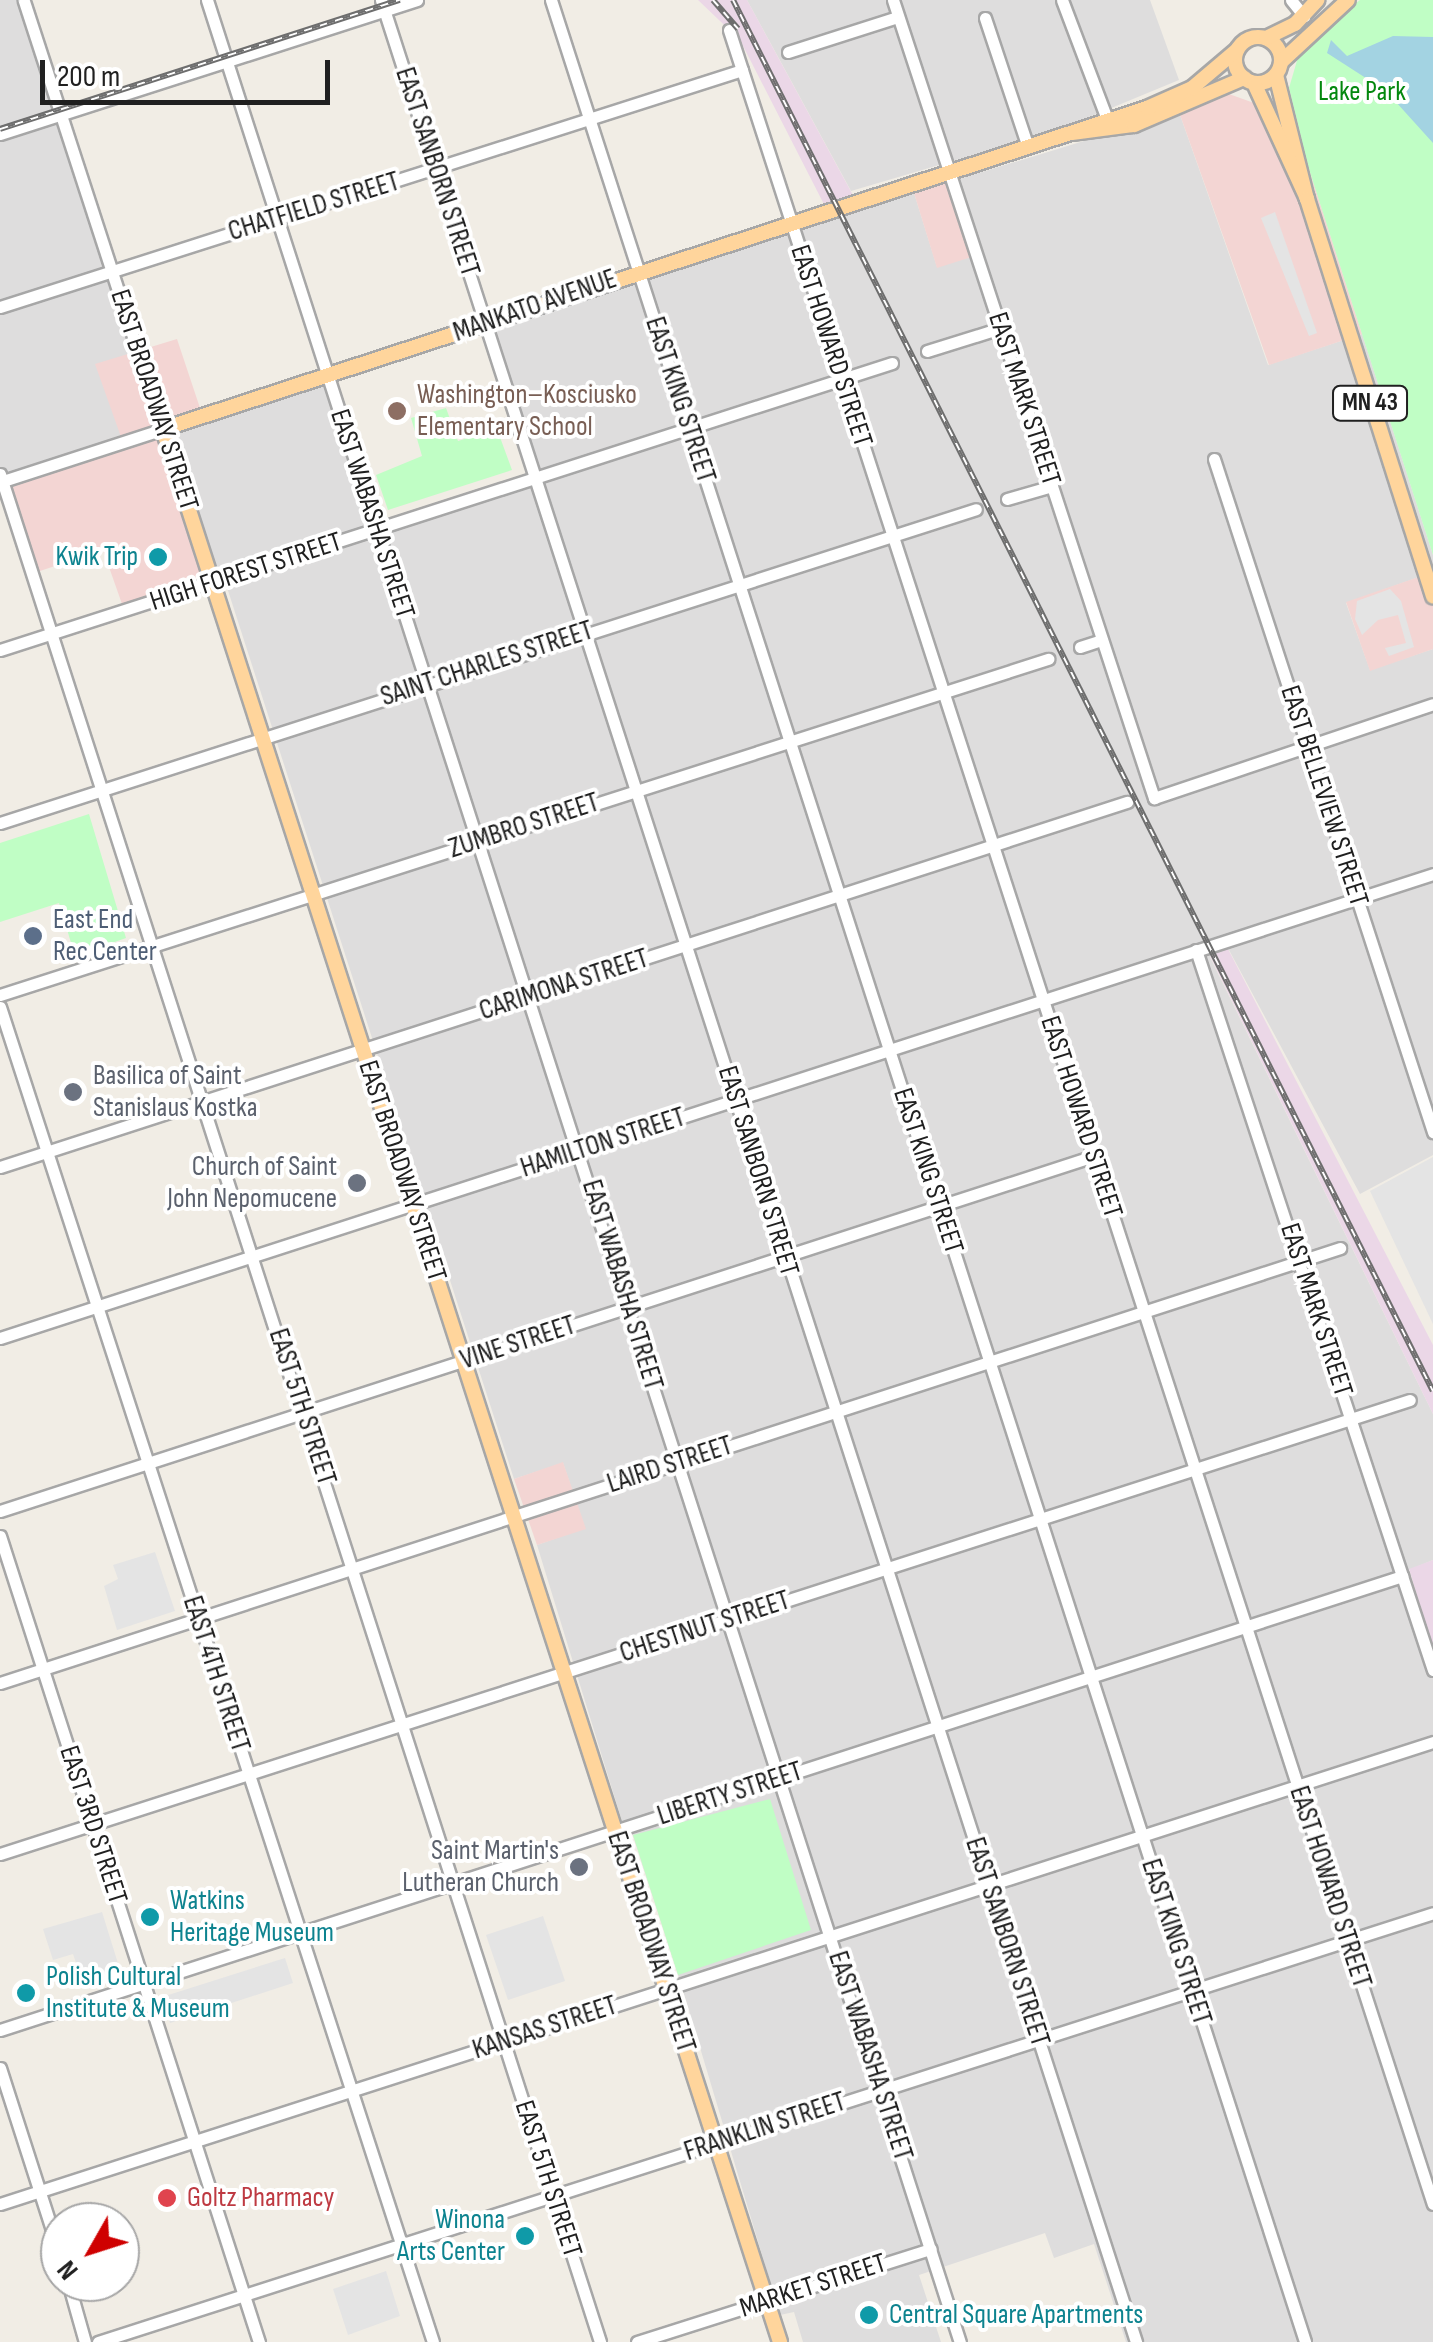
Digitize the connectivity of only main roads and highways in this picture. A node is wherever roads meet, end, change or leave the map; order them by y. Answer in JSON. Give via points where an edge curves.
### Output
{"nodes":[{"id":1,"x":1317,"y":0,"type":"edge"},
{"id":2,"x":1348,"y":0,"type":"edge"},
{"id":3,"x":1266,"y":38,"type":"junction"},
{"id":4,"x":1236,"y":50,"type":"junction"},
{"id":5,"x":1279,"y":68,"type":"junction"},
{"id":6,"x":1249,"y":80,"type":"junction"},
{"id":7,"x":1071,"y":133,"type":"junction"},
{"id":8,"x":1307,"y":199,"type":"junction"},
{"id":9,"x":163,"y":429,"type":"joint"},
{"id":10,"x":1433,"y":596,"type":"edge"},
{"id":11,"x":780,"y":2342,"type":"edge"}],
"edges":[{"from":1,"to":3,"type":"main road","name":"MANKATO AVENUE","via":[[1304,16]]},
{"from":2,"to":5,"type":"main road","name":"MANKATO AVENUE"},
{"from":3,"to":4,"type":"main road","name":"MANKATO AVENUE","via":[[1248,38]]},
{"from":3,"to":5,"type":"main road","number":"MN 43"},
{"from":4,"to":6,"type":"main road","number":"MN 43","via":[[1235,65]]},
{"from":4,"to":7,"type":"main road","name":"MANKATO AVENUE","via":[[1174,98]]},
{"from":5,"to":6,"type":"main road","name":"MANKATO AVENUE"},
{"from":5,"to":8,"type":"main road","number":"MN 43"},
{"from":6,"to":7,"type":"main road","name":"MANKATO AVENUE","via":[[1134,125]]},
{"from":6,"to":8,"type":"main road","number":"MN 43"},
{"from":7,"to":9,"type":"main road","name":"MANKATO AVENUE"},
{"from":8,"to":10,"type":"main road","number":"MN 43"},
{"from":9,"to":11,"type":"main road","name":"EAST BROADWAY STREET"}]}
